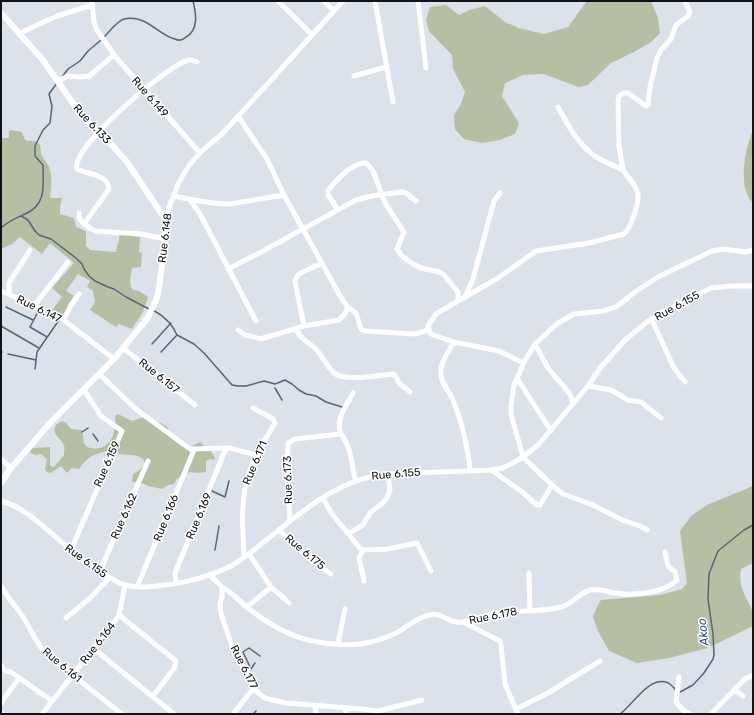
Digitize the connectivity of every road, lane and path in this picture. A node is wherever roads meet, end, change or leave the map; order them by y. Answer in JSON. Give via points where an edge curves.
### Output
{"nodes":[{"id":1,"x":278,"y":1,"type":"edge"},
{"id":2,"x":324,"y":1,"type":"edge"},
{"id":3,"x":343,"y":1,"type":"edge"},
{"id":4,"x":375,"y":1,"type":"edge"},
{"id":5,"x":418,"y":1,"type":"edge"},
{"id":6,"x":685,"y":1,"type":"edge"},
{"id":7,"x":92,"y":3,"type":"edge"},
{"id":8,"x":334,"y":11,"type":"junction"},
{"id":9,"x":1,"y":13,"type":"edge"},
{"id":10,"x":20,"y":34,"type":"junction"},
{"id":11,"x":312,"y":34,"type":"junction"},
{"id":12,"x":114,"y":55,"type":"junction"},
{"id":13,"x":197,"y":62,"type":"dead end"},
{"id":14,"x":386,"y":67,"type":"junction"},
{"id":15,"x":426,"y":68,"type":"dead end"},
{"id":16,"x":354,"y":76,"type":"dead end"},
{"id":17,"x":58,"y":81,"type":"junction"},
{"id":18,"x":145,"y":90,"type":"junction"},
{"id":19,"x":393,"y":102,"type":"dead end"},
{"id":20,"x":558,"y":107,"type":"dead end"},
{"id":21,"x":238,"y":116,"type":"junction"},
{"id":22,"x":98,"y":132,"type":"junction"},
{"id":23,"x":200,"y":153,"type":"junction"},
{"id":24,"x":623,"y":170,"type":"junction"},
{"id":25,"x":500,"y":193,"type":"dead end"},
{"id":26,"x":284,"y":194,"type":"junction"},
{"id":27,"x":381,"y":194,"type":"junction"},
{"id":28,"x":174,"y":196,"type":"junction"},
{"id":29,"x":190,"y":200,"type":"junction"},
{"id":30,"x":416,"y":201,"type":"dead end"},
{"id":31,"x":338,"y":210,"type":"junction"},
{"id":32,"x":79,"y":213,"type":"dead end"},
{"id":33,"x":165,"y":219,"type":"junction"},
{"id":34,"x":84,"y":224,"type":"junction"},
{"id":35,"x":304,"y":230,"type":"junction"},
{"id":36,"x":164,"y":239,"type":"junction"},
{"id":37,"x":30,"y":250,"type":"dead end"},
{"id":38,"x":753,"y":250,"type":"edge"},
{"id":39,"x":68,"y":262,"type":"dead end"},
{"id":40,"x":322,"y":263,"type":"junction"},
{"id":41,"x":228,"y":269,"type":"junction"},
{"id":42,"x":753,"y":286,"type":"edge"},
{"id":43,"x":1,"y":291,"type":"edge"},
{"id":44,"x":9,"y":294,"type":"junction"},
{"id":45,"x":79,"y":294,"type":"dead end"},
{"id":46,"x":466,"y":297,"type":"junction"},
{"id":47,"x":458,"y":301,"type":"junction"},
{"id":48,"x":34,"y":306,"type":"junction"},
{"id":49,"x":348,"y":308,"type":"junction"},
{"id":50,"x":64,"y":320,"type":"junction"},
{"id":51,"x":256,"y":320,"type":"dead end"},
{"id":52,"x":652,"y":320,"type":"junction"},
{"id":53,"x":304,"y":326,"type":"junction"},
{"id":54,"x":296,"y":329,"type":"junction"},
{"id":55,"x":238,"y":330,"type":"dead end"},
{"id":56,"x":428,"y":330,"type":"junction"},
{"id":57,"x":454,"y":342,"type":"junction"},
{"id":58,"x":535,"y":344,"type":"junction"},
{"id":59,"x":123,"y":348,"type":"junction"},
{"id":60,"x":114,"y":359,"type":"junction"},
{"id":61,"x":523,"y":363,"type":"junction"},
{"id":62,"x":100,"y":374,"type":"junction"},
{"id":63,"x":517,"y":378,"type":"junction"},
{"id":64,"x":685,"y":382,"type":"dead end"},
{"id":65,"x":588,"y":386,"type":"junction"},
{"id":66,"x":84,"y":390,"type":"junction"},
{"id":67,"x":410,"y":392,"type":"dead end"},
{"id":68,"x":353,"y":393,"type":"dead end"},
{"id":69,"x":573,"y":403,"type":"junction"},
{"id":70,"x":195,"y":405,"type":"dead end"},
{"id":71,"x":253,"y":408,"type":"dead end"},
{"id":72,"x":661,"y":418,"type":"dead end"},
{"id":73,"x":551,"y":431,"type":"junction"},
{"id":74,"x":341,"y":434,"type":"junction"},
{"id":75,"x":226,"y":448,"type":"junction"},
{"id":76,"x":194,"y":450,"type":"junction"},
{"id":77,"x":258,"y":455,"type":"junction"},
{"id":78,"x":523,"y":457,"type":"junction"},
{"id":79,"x":1,"y":459,"type":"edge"},
{"id":80,"x":148,"y":462,"type":"dead end"},
{"id":81,"x":11,"y":468,"type":"junction"},
{"id":82,"x":470,"y":470,"type":"junction"},
{"id":83,"x":491,"y":470,"type":"junction"},
{"id":84,"x":388,"y":474,"type":"junction"},
{"id":85,"x":355,"y":480,"type":"junction"},
{"id":86,"x":1,"y":483,"type":"edge"},
{"id":87,"x":552,"y":485,"type":"junction"},
{"id":88,"x":323,"y":498,"type":"junction"},
{"id":89,"x":1,"y":501,"type":"edge"},
{"id":90,"x":290,"y":521,"type":"junction"},
{"id":91,"x":279,"y":530,"type":"junction"},
{"id":92,"x":647,"y":530,"type":"dead end"},
{"id":93,"x":348,"y":534,"type":"junction"},
{"id":94,"x":70,"y":550,"type":"junction"},
{"id":95,"x":363,"y":550,"type":"junction"},
{"id":96,"x":665,"y":552,"type":"dead end"},
{"id":97,"x":246,"y":555,"type":"junction"},
{"id":98,"x":431,"y":571,"type":"dead end"},
{"id":99,"x":100,"y":572,"type":"junction"},
{"id":100,"x":529,"y":573,"type":"dead end"},
{"id":101,"x":331,"y":574,"type":"dead end"},
{"id":102,"x":210,"y":575,"type":"junction"},
{"id":103,"x":109,"y":578,"type":"junction"},
{"id":104,"x":364,"y":581,"type":"dead end"},
{"id":105,"x":176,"y":583,"type":"junction"},
{"id":106,"x":125,"y":585,"type":"junction"},
{"id":107,"x":1,"y":586,"type":"edge"},
{"id":108,"x":137,"y":587,"type":"junction"},
{"id":109,"x":222,"y":587,"type":"junction"},
{"id":110,"x":271,"y":587,"type":"junction"},
{"id":111,"x":289,"y":603,"type":"dead end"},
{"id":112,"x":247,"y":607,"type":"junction"},
{"id":113,"x":345,"y":609,"type":"dead end"},
{"id":114,"x":530,"y":610,"type":"junction"},
{"id":115,"x":119,"y":614,"type":"junction"},
{"id":116,"x":66,"y":618,"type":"dead end"},
{"id":117,"x":463,"y":622,"type":"junction"},
{"id":118,"x":338,"y":644,"type":"junction"},
{"id":119,"x":94,"y":649,"type":"junction"},
{"id":120,"x":600,"y":661,"type":"dead end"},
{"id":121,"x":1,"y":665,"type":"edge"},
{"id":122,"x":73,"y":675,"type":"junction"},
{"id":123,"x":753,"y":675,"type":"edge"},
{"id":124,"x":679,"y":677,"type":"dead end"},
{"id":125,"x":19,"y":678,"type":"junction"},
{"id":126,"x":253,"y":689,"type":"junction"},
{"id":127,"x":734,"y":690,"type":"junction"},
{"id":128,"x":153,"y":696,"type":"junction"},
{"id":129,"x":743,"y":696,"type":"dead end"},
{"id":130,"x":422,"y":700,"type":"dead end"},
{"id":131,"x":52,"y":701,"type":"junction"},
{"id":132,"x":1,"y":703,"type":"edge"},
{"id":133,"x":316,"y":706,"type":"junction"},
{"id":134,"x":345,"y":708,"type":"junction"},
{"id":135,"x":517,"y":712,"type":"edge"},
{"id":136,"x":42,"y":714,"type":"edge"},
{"id":137,"x":122,"y":714,"type":"edge"},
{"id":138,"x":174,"y":714,"type":"edge"},
{"id":139,"x":233,"y":714,"type":"edge"},
{"id":140,"x":316,"y":714,"type":"edge"},
{"id":141,"x":346,"y":714,"type":"edge"},
{"id":142,"x":690,"y":714,"type":"edge"},
{"id":143,"x":711,"y":714,"type":"edge"}],
"edges":[{"from":1,"to":11,"type":"street"},
{"from":2,"to":8,"type":"street"},
{"from":3,"to":8,"type":"street","name":"Rue 6.148"},
{"from":4,"to":14,"type":"street"},
{"from":5,"to":15,"type":"street"},
{"from":6,"to":24,"type":"street","via":[[690,12],[676,25],[671,38],[657,58],[648,105],[628,93],[619,96],[618,146]]},
{"from":7,"to":10,"type":"street"},
{"from":7,"to":12,"type":"street","name":"Rue 6.149","via":[[94,22]]},
{"from":8,"to":11,"type":"street","name":"Rue 6.148"},
{"from":9,"to":10,"type":"street","name":"Rue 6.133"},
{"from":10,"to":17,"type":"street","name":"Rue 6.133"},
{"from":11,"to":21,"type":"street","name":"Rue 6.148"},
{"from":12,"to":17,"type":"street","via":[[89,76],[68,76]]},
{"from":12,"to":18,"type":"street","name":"Rue 6.149"},
{"from":13,"to":18,"type":"street","via":[[189,60],[173,67]]},
{"from":14,"to":16,"type":"street"},
{"from":14,"to":19,"type":"street"},
{"from":17,"to":22,"type":"street","name":"Rue 6.133","via":[[79,112]]},
{"from":18,"to":22,"type":"street"},
{"from":18,"to":23,"type":"street","name":"Rue 6.149"},
{"from":20,"to":24,"type":"street","via":[[570,129],[587,150]]},
{"from":21,"to":23,"type":"street","name":"Rue 6.148"},
{"from":21,"to":26,"type":"street","via":[[267,160]]},
{"from":22,"to":33,"type":"street","name":"Rue 6.133","via":[[127,162]]},
{"from":22,"to":34,"type":"street","via":[[85,147],[76,168],[105,180],[108,190]]},
{"from":23,"to":28,"type":"street","name":"Rue 6.148","via":[[182,177]]},
{"from":24,"to":46,"type":"street","via":[[639,195],[634,216],[624,234],[589,243],[536,251]]},
{"from":25,"to":46,"type":"street","via":[[494,201]]},
{"from":26,"to":29,"type":"street","via":[[230,204]]},
{"from":26,"to":35,"type":"street"},
{"from":27,"to":30,"type":"street","via":[[406,193]]},
{"from":27,"to":31,"type":"street","via":[[356,200]]},
{"from":27,"to":31,"type":"street","via":[[370,166],[360,163],[339,178],[328,190]]},
{"from":27,"to":47,"type":"street","via":[[404,232],[398,250],[401,255],[421,268],[444,275],[458,292]]},
{"from":28,"to":29,"type":"street"},
{"from":28,"to":33,"type":"street","name":"Rue 6.148"},
{"from":29,"to":41,"type":"street","via":[[200,214]]},
{"from":31,"to":35,"type":"street"},
{"from":32,"to":34,"type":"street"},
{"from":33,"to":36,"type":"street","name":"Rue 6.148"},
{"from":34,"to":36,"type":"street","via":[[96,231],[141,234]]},
{"from":35,"to":40,"type":"street"},
{"from":35,"to":41,"type":"street"},
{"from":36,"to":59,"type":"street","name":"Rue 6.148","via":[[159,290],[154,307]]},
{"from":37,"to":44,"type":"street","via":[[9,283]]},
{"from":38,"to":58,"type":"street","via":[[712,251],[663,274],[616,307],[569,316]]},
{"from":39,"to":48,"type":"street"},
{"from":40,"to":49,"type":"street"},
{"from":40,"to":53,"type":"street","via":[[296,278]]},
{"from":41,"to":51,"type":"street"},
{"from":42,"to":52,"type":"street","name":"Rue 6.155","via":[[711,288]]},
{"from":43,"to":44,"type":"street","name":"Rue 6.147"},
{"from":44,"to":48,"type":"street","name":"Rue 6.147"},
{"from":45,"to":50,"type":"street"},
{"from":46,"to":47,"type":"street"},
{"from":47,"to":56,"type":"street","via":[[436,314],[429,323]]},
{"from":48,"to":50,"type":"street","name":"Rue 6.147"},
{"from":49,"to":53,"type":"street","via":[[338,320]]},
{"from":49,"to":56,"type":"street","via":[[356,313],[359,326],[365,331],[415,334]]},
{"from":50,"to":60,"type":"street","name":"Rue 6.147"},
{"from":52,"to":64,"type":"street","via":[[674,368]]},
{"from":52,"to":65,"type":"street","name":"Rue 6.155","via":[[625,340]]},
{"from":53,"to":54,"type":"street"},
{"from":54,"to":55,"type":"street","via":[[260,339]]},
{"from":54,"to":67,"type":"street","via":[[337,375],[359,378],[394,374],[400,384]]},
{"from":56,"to":57,"type":"street","via":[[433,335]]},
{"from":57,"to":61,"type":"street","via":[[499,351]]},
{"from":57,"to":82,"type":"street","via":[[440,373],[460,423],[468,450]]},
{"from":58,"to":61,"type":"street"},
{"from":58,"to":69,"type":"street","via":[[548,368],[570,394]]},
{"from":59,"to":60,"type":"street","name":"Rue 6.148"},
{"from":59,"to":70,"type":"street","name":"Rue 6.157"},
{"from":60,"to":62,"type":"street","name":"Rue 6.148"},
{"from":61,"to":63,"type":"street"},
{"from":62,"to":66,"type":"street","name":"Rue 6.148"},
{"from":62,"to":76,"type":"street","via":[[137,410]]},
{"from":63,"to":73,"type":"street"},
{"from":63,"to":78,"type":"street","via":[[512,392],[511,414]]},
{"from":65,"to":69,"type":"street","name":"Rue 6.155"},
{"from":65,"to":72,"type":"street","via":[[611,390],[628,400],[640,402]]},
{"from":66,"to":81,"type":"street","name":"Rue 6.148","via":[[50,423]]},
{"from":66,"to":94,"type":"street","name":"Rue 6.159","via":[[101,416],[122,431]]},
{"from":68,"to":74,"type":"street","via":[[339,419],[338,428]]},
{"from":69,"to":73,"type":"street","name":"Rue 6.155"},
{"from":71,"to":77,"type":"street","name":"Rue 6.171","via":[[273,419],[275,423]]},
{"from":73,"to":78,"type":"street","name":"Rue 6.155"},
{"from":74,"to":85,"type":"street","via":[[349,452]]},
{"from":74,"to":90,"type":"street","name":"Rue 6.173","via":[[295,439],[288,443]]},
{"from":75,"to":76,"type":"street"},
{"from":75,"to":77,"type":"street"},
{"from":75,"to":105,"type":"street","name":"Rue 6.169","via":[[175,573]]},
{"from":76,"to":108,"type":"street","name":"Rue 6.166"},
{"from":77,"to":97,"type":"street","name":"Rue 6.171","via":[[244,492],[242,533]]},
{"from":78,"to":83,"type":"street","name":"Rue 6.155","via":[[502,468]]},
{"from":78,"to":87,"type":"street"},
{"from":79,"to":81,"type":"street"},
{"from":80,"to":99,"type":"street","name":"Rue 6.162"},
{"from":81,"to":86,"type":"street","name":"Rue 6.148"},
{"from":82,"to":83,"type":"street","name":"Rue 6.155"},
{"from":82,"to":84,"type":"street","name":"Rue 6.155"},
{"from":83,"to":87,"type":"street","via":[[521,490],[537,505],[540,505]]},
{"from":84,"to":85,"type":"street","name":"Rue 6.155"},
{"from":84,"to":93,"type":"street","via":[[390,490],[387,498],[371,512],[363,525]]},
{"from":85,"to":88,"type":"street","name":"Rue 6.155"},
{"from":87,"to":92,"type":"street","via":[[563,494]]},
{"from":88,"to":90,"type":"street","name":"Rue 6.155"},
{"from":88,"to":93,"type":"street"},
{"from":89,"to":94,"type":"street","name":"Rue 6.155","via":[[22,510]]},
{"from":90,"to":91,"type":"street","name":"Rue 6.155"},
{"from":91,"to":97,"type":"street","name":"Rue 6.155"},
{"from":91,"to":101,"type":"street","name":"Rue 6.175","via":[[311,560]]},
{"from":93,"to":95,"type":"street"},
{"from":94,"to":99,"type":"street","name":"Rue 6.155"},
{"from":95,"to":98,"type":"street","via":[[388,549],[417,543]]},
{"from":95,"to":104,"type":"street","via":[[360,558]]},
{"from":96,"to":114,"type":"street","name":"Rue 6.178","via":[[668,566],[675,572],[677,580],[657,591],[619,594],[594,590],[562,607]]},
{"from":97,"to":102,"type":"street","name":"Rue 6.155"},
{"from":97,"to":110,"type":"street"},
{"from":99,"to":103,"type":"street","name":"Rue 6.155"},
{"from":100,"to":114,"type":"street"},
{"from":102,"to":105,"type":"street","name":"Rue 6.155"},
{"from":102,"to":109,"type":"street"},
{"from":103,"to":106,"type":"street","name":"Rue 6.155"},
{"from":103,"to":116,"type":"street"},
{"from":105,"to":108,"type":"street","name":"Rue 6.155"},
{"from":106,"to":108,"type":"street","name":"Rue 6.155"},
{"from":106,"to":115,"type":"street","name":"Rue 6.164"},
{"from":107,"to":122,"type":"street","name":"Rue 6.161","via":[[23,616],[43,651]]},
{"from":109,"to":112,"type":"street","name":"Rue 6.178"},
{"from":109,"to":126,"type":"street","name":"Rue 6.177","via":[[221,614],[233,649]]},
{"from":110,"to":111,"type":"street"},
{"from":110,"to":112,"type":"street"},
{"from":112,"to":118,"type":"street","name":"Rue 6.178","via":[[284,631],[304,639]]},
{"from":113,"to":118,"type":"street"},
{"from":114,"to":117,"type":"street","name":"Rue 6.178","via":[[489,615]]},
{"from":115,"to":119,"type":"street","name":"Rue 6.164"},
{"from":115,"to":128,"type":"street","via":[[176,661],[175,667]]},
{"from":117,"to":118,"type":"street","name":"Rue 6.178","via":[[454,622],[433,614],[367,644]]},
{"from":117,"to":135,"type":"street","via":[[500,641],[505,684]]},
{"from":119,"to":122,"type":"street","name":"Rue 6.164"},
{"from":119,"to":128,"type":"street"},
{"from":120,"to":135,"type":"street"},
{"from":121,"to":125,"type":"street"},
{"from":122,"to":131,"type":"street","name":"Rue 6.164"},
{"from":122,"to":137,"type":"street","name":"Rue 6.161"},
{"from":123,"to":127,"type":"street"},
{"from":124,"to":142,"type":"street","via":[[676,702]]},
{"from":125,"to":131,"type":"street"},
{"from":125,"to":132,"type":"street"},
{"from":126,"to":133,"type":"street","name":"Rue 6.177","via":[[265,698]]},
{"from":126,"to":139,"type":"street"},
{"from":127,"to":129,"type":"street"},
{"from":127,"to":143,"type":"street"},
{"from":128,"to":138,"type":"street"},
{"from":130,"to":134,"type":"street","name":"Rue 6.177","via":[[375,711]]},
{"from":131,"to":136,"type":"street","name":"Rue 6.164"},
{"from":133,"to":134,"type":"street","name":"Rue 6.177"},
{"from":133,"to":140,"type":"street"},
{"from":134,"to":141,"type":"street"}]}
